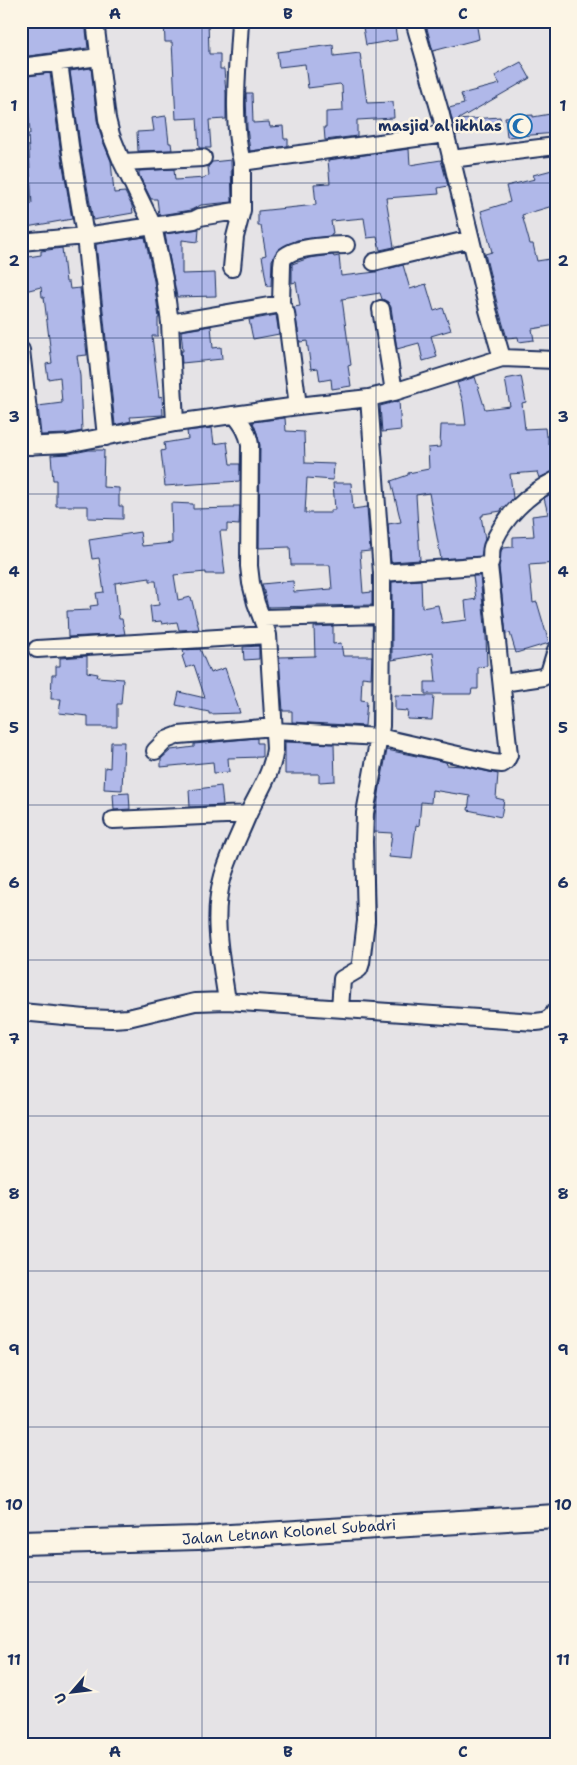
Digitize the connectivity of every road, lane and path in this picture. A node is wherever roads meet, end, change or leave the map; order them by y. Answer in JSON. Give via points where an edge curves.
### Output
{"nodes":[{"id":1,"x":95,"y":21,"type":"edge"},
{"id":2,"x":240,"y":21,"type":"edge"},
{"id":3,"x":414,"y":21,"type":"edge"},
{"id":4,"x":98,"y":57,"type":"junction"},
{"id":5,"x":59,"y":62,"type":"junction"},
{"id":6,"x":21,"y":67,"type":"edge"},
{"id":7,"x":445,"y":134,"type":"junction"},
{"id":8,"x":556,"y":146,"type":"edge"},
{"id":9,"x":203,"y":158,"type":"dead end"},
{"id":10,"x":451,"y":159,"type":"junction"},
{"id":11,"x":122,"y":162,"type":"junction"},
{"id":12,"x":242,"y":162,"type":"junction"},
{"id":13,"x":242,"y":210,"type":"junction"},
{"id":14,"x":153,"y":226,"type":"junction"},
{"id":15,"x":84,"y":236,"type":"junction"},
{"id":16,"x":471,"y":239,"type":"junction"},
{"id":17,"x":21,"y":242,"type":"edge"},
{"id":18,"x":346,"y":245,"type":"dead end"},
{"id":19,"x":374,"y":262,"type":"dead end"},
{"id":20,"x":232,"y":268,"type":"dead end"},
{"id":21,"x":280,"y":304,"type":"junction"},
{"id":22,"x":381,"y":310,"type":"dead end"},
{"id":23,"x":170,"y":323,"type":"junction"},
{"id":24,"x":21,"y":350,"type":"edge"},
{"id":25,"x":502,"y":358,"type":"junction"},
{"id":26,"x":556,"y":360,"type":"edge"},
{"id":27,"x":394,"y":392,"type":"junction"},
{"id":28,"x":369,"y":398,"type":"junction"},
{"id":29,"x":298,"y":406,"type":"junction"},
{"id":30,"x":235,"y":415,"type":"junction"},
{"id":31,"x":176,"y":424,"type":"junction"},
{"id":32,"x":106,"y":437,"type":"junction"},
{"id":33,"x":27,"y":446,"type":"edge"},
{"id":34,"x":556,"y":480,"type":"edge"},
{"id":35,"x":488,"y":565,"type":"junction"},
{"id":36,"x":382,"y":573,"type":"junction"},
{"id":37,"x":382,"y":615,"type":"junction"},
{"id":38,"x":263,"y":618,"type":"junction"},
{"id":39,"x":268,"y":635,"type":"junction"},
{"id":40,"x":37,"y":649,"type":"dead end"},
{"id":41,"x":556,"y":650,"type":"edge"},
{"id":42,"x":502,"y":683,"type":"junction"},
{"id":43,"x":274,"y":729,"type":"junction"},
{"id":44,"x":379,"y":737,"type":"junction"},
{"id":45,"x":154,"y":751,"type":"dead end"},
{"id":46,"x":248,"y":814,"type":"junction"},
{"id":47,"x":113,"y":820,"type":"dead end"},
{"id":48,"x":227,"y":1001,"type":"junction"},
{"id":49,"x":340,"y":1008,"type":"junction"},
{"id":50,"x":556,"y":1010,"type":"edge"},
{"id":51,"x":21,"y":1012,"type":"edge"},
{"id":52,"x":556,"y":1516,"type":"edge"},
{"id":53,"x":21,"y":1542,"type":"edge"}],
"edges":[{"from":1,"to":4,"type":"street"},
{"from":2,"to":12,"type":"street","via":[[236,129]]},
{"from":3,"to":7,"type":"street"},
{"from":4,"to":5,"type":"street"},
{"from":4,"to":11,"type":"street","via":[[107,118]]},
{"from":5,"to":6,"type":"street"},
{"from":5,"to":15,"type":"street"},
{"from":7,"to":10,"type":"street"},
{"from":7,"to":12,"type":"street"},
{"from":8,"to":10,"type":"street"},
{"from":9,"to":11,"type":"street"},
{"from":10,"to":16,"type":"street"},
{"from":11,"to":14,"type":"street"},
{"from":12,"to":13,"type":"street"},
{"from":13,"to":14,"type":"street"},
{"from":13,"to":20,"type":"street"},
{"from":14,"to":15,"type":"street"},
{"from":14,"to":23,"type":"street"},
{"from":15,"to":17,"type":"street"},
{"from":15,"to":32,"type":"street"},
{"from":16,"to":19,"type":"street"},
{"from":16,"to":25,"type":"street"},
{"from":18,"to":21,"type":"street","via":[[294,251],[286,255],[282,265]]},
{"from":21,"to":23,"type":"street"},
{"from":21,"to":29,"type":"street","via":[[286,313]]},
{"from":22,"to":27,"type":"street"},
{"from":23,"to":31,"type":"street"},
{"from":24,"to":33,"type":"street"},
{"from":25,"to":26,"type":"street"},
{"from":25,"to":27,"type":"street"},
{"from":27,"to":28,"type":"street"},
{"from":28,"to":29,"type":"street"},
{"from":28,"to":36,"type":"street"},
{"from":29,"to":30,"type":"street"},
{"from":30,"to":31,"type":"street"},
{"from":30,"to":38,"type":"street","via":[[248,434],[250,445],[248,566],[256,603]]},
{"from":31,"to":32,"type":"street"},
{"from":32,"to":33,"type":"street","via":[[67,444]]},
{"from":34,"to":35,"type":"street","via":[[537,491],[508,518],[492,547],[492,559]]},
{"from":35,"to":36,"type":"street"},
{"from":35,"to":42,"type":"street"},
{"from":36,"to":37,"type":"street"},
{"from":37,"to":38,"type":"street"},
{"from":37,"to":44,"type":"street"},
{"from":38,"to":39,"type":"street"},
{"from":39,"to":40,"type":"street"},
{"from":39,"to":43,"type":"street"},
{"from":41,"to":42,"type":"street","via":[[549,673],[543,677]]},
{"from":42,"to":44,"type":"street","via":[[509,755],[502,764]]},
{"from":43,"to":44,"type":"street"},
{"from":43,"to":45,"type":"street","via":[[179,735],[166,740]]},
{"from":43,"to":46,"type":"street","via":[[274,763]]},
{"from":44,"to":49,"type":"street","via":[[366,813],[366,906],[361,963],[359,969],[342,979]]},
{"from":46,"to":47,"type":"street"},
{"from":46,"to":48,"type":"street","via":[[229,859],[218,900],[217,930]]},
{"from":48,"to":49,"type":"street"},
{"from":48,"to":51,"type":"street","via":[[195,1002],[128,1018]]},
{"from":49,"to":50,"type":"street","via":[[536,1022],[551,1018]]},
{"from":52,"to":53,"type":"main road","name":"Jalan Letnan Kolonel Subadri","via":[[198,1538]]}]}
